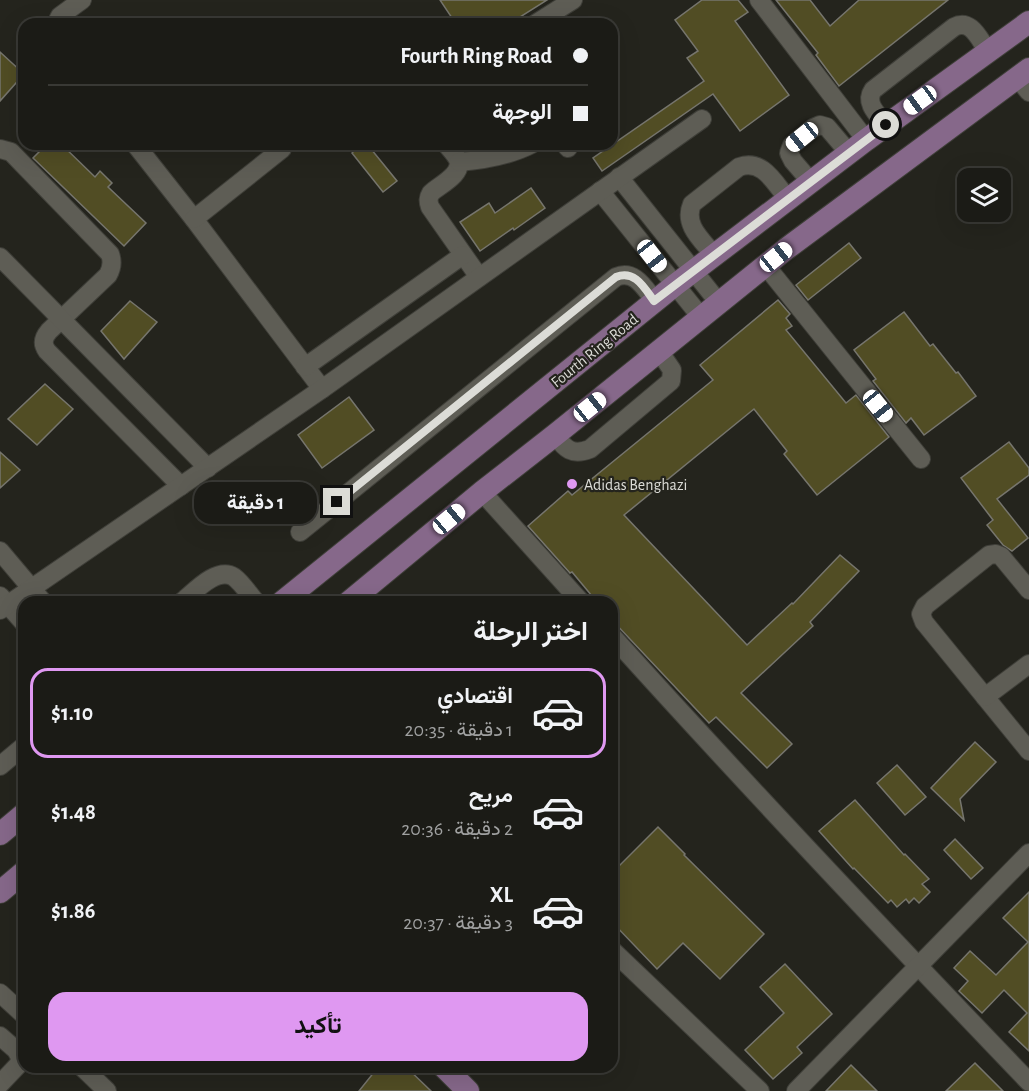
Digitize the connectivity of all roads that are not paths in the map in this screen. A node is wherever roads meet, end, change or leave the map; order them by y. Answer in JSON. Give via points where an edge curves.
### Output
{"nodes":[{"id":1,"x":82,"y":0,"type":"edge"},
{"id":2,"x":573,"y":0,"type":"edge"},
{"id":3,"x":759,"y":0,"type":"edge"},
{"id":4,"x":59,"y":18,"type":"edge"},
{"id":5,"x":544,"y":18,"type":"edge"},
{"id":6,"x":1029,"y":22,"type":"edge"},
{"id":7,"x":988,"y":51,"type":"junction"},
{"id":8,"x":1025,"y":79,"type":"edge"},
{"id":9,"x":702,"y":119,"type":"dead end"},
{"id":10,"x":886,"y":125,"type":"junction"},
{"id":11,"x":858,"y":146,"type":"junction"},
{"id":12,"x":0,"y":149,"type":"edge"},
{"id":13,"x":140,"y":150,"type":"edge"},
{"id":14,"x":281,"y":150,"type":"edge"},
{"id":15,"x":451,"y":150,"type":"edge"},
{"id":16,"x":520,"y":150,"type":"edge"},
{"id":17,"x":459,"y":162,"type":"junction"},
{"id":18,"x":619,"y":177,"type":"junction"},
{"id":19,"x":811,"y":182,"type":"junction"},
{"id":20,"x":600,"y":191,"type":"junction"},
{"id":21,"x":788,"y":199,"type":"junction"},
{"id":22,"x":194,"y":219,"type":"junction"},
{"id":23,"x":463,"y":255,"type":"junction"},
{"id":24,"x":714,"y":255,"type":"junction"},
{"id":25,"x":0,"y":257,"type":"edge"},
{"id":26,"x":766,"y":266,"type":"junction"},
{"id":27,"x":693,"y":271,"type":"junction"},
{"id":28,"x":479,"y":278,"type":"junction"},
{"id":29,"x":675,"y":285,"type":"junction"},
{"id":30,"x":654,"y":301,"type":"junction"},
{"id":31,"x":719,"y":303,"type":"junction"},
{"id":32,"x":701,"y":317,"type":"junction"},
{"id":33,"x":62,"y":319,"type":"junction"},
{"id":34,"x":659,"y":351,"type":"junction"},
{"id":35,"x":306,"y":367,"type":"junction"},
{"id":36,"x":322,"y":389,"type":"junction"},
{"id":37,"x":555,"y":435,"type":"junction"},
{"id":38,"x":921,"y":459,"type":"dead end"},
{"id":39,"x":208,"y":468,"type":"junction"},
{"id":40,"x":182,"y":486,"type":"junction"},
{"id":41,"x":482,"y":492,"type":"junction"},
{"id":42,"x":300,"y":532,"type":"dead end"},
{"id":43,"x":0,"y":551,"type":"edge"},
{"id":44,"x":1029,"y":590,"type":"edge"},
{"id":45,"x":38,"y":595,"type":"edge"},
{"id":46,"x":189,"y":596,"type":"edge"},
{"id":47,"x":251,"y":596,"type":"edge"},
{"id":48,"x":289,"y":596,"type":"edge"},
{"id":49,"x":356,"y":596,"type":"edge"},
{"id":50,"x":576,"y":596,"type":"edge"},
{"id":51,"x":18,"y":600,"type":"edge"},
{"id":52,"x":3,"y":604,"type":"edge"},
{"id":53,"x":18,"y":618,"type":"edge"},
{"id":54,"x":618,"y":643,"type":"edge"},
{"id":55,"x":1029,"y":664,"type":"edge"},
{"id":56,"x":985,"y":697,"type":"junction"},
{"id":57,"x":18,"y":751,"type":"edge"},
{"id":58,"x":1029,"y":751,"type":"edge"},
{"id":59,"x":0,"y":766,"type":"edge"},
{"id":60,"x":18,"y":819,"type":"edge"},
{"id":61,"x":0,"y":834,"type":"edge"},
{"id":62,"x":1029,"y":853,"type":"edge"},
{"id":63,"x":18,"y":877,"type":"edge"},
{"id":64,"x":0,"y":892,"type":"edge"},
{"id":65,"x":618,"y":956,"type":"edge"},
{"id":66,"x":918,"y":966,"type":"junction"},
{"id":67,"x":0,"y":993,"type":"edge"},
{"id":68,"x":18,"y":1010,"type":"edge"},
{"id":69,"x":0,"y":1036,"type":"edge"},
{"id":70,"x":18,"y":1054,"type":"edge"},
{"id":71,"x":18,"y":1065,"type":"edge"},
{"id":72,"x":88,"y":1073,"type":"edge"},
{"id":73,"x":450,"y":1073,"type":"edge"},
{"id":74,"x":1029,"y":1082,"type":"edge"},
{"id":75,"x":0,"y":1084,"type":"edge"},
{"id":76,"x":107,"y":1091,"type":"edge"},
{"id":77,"x":468,"y":1091,"type":"edge"},
{"id":78,"x":760,"y":1091,"type":"edge"},
{"id":79,"x":796,"y":1091,"type":"edge"}],
"edges":[{"from":1,"to":4,"type":"street"},
{"from":2,"to":5,"type":"street"},
{"from":3,"to":11,"type":"street"},
{"from":6,"to":7,"type":"main road","name":"Fourth Ring Road"},
{"from":7,"to":10,"type":"main road","name":"Fourth Ring Road"},
{"from":7,"to":10,"type":"street","via":[[971,27],[954,27],[870,94],[870,104]]},
{"from":8,"to":26,"type":"main road","via":[[858,195]]},
{"from":9,"to":18,"type":"street"},
{"from":10,"to":11,"type":"main road","name":"Fourth Ring Road"},
{"from":11,"to":19,"type":"main road","name":"Fourth Ring Road"},
{"from":11,"to":19,"type":"street","via":[[827,127],[813,128],[792,145],[789,153]]},
{"from":12,"to":33,"type":"street","via":[[11,152],[112,259],[108,275]]},
{"from":13,"to":22,"type":"street"},
{"from":14,"to":22,"type":"street"},
{"from":15,"to":17,"type":"street"},
{"from":16,"to":17,"type":"street"},
{"from":17,"to":23,"type":"street","via":[[455,174],[431,193],[429,202]]},
{"from":18,"to":20,"type":"street"},
{"from":18,"to":27,"type":"street"},
{"from":19,"to":21,"type":"main road","name":"Fourth Ring Road"},
{"from":20,"to":28,"type":"street"},
{"from":20,"to":29,"type":"street"},
{"from":21,"to":24,"type":"main road","name":"Fourth Ring Road"},
{"from":21,"to":24,"type":"street","via":[[759,166],[739,167],[689,210],[690,224]]},
{"from":22,"to":35,"type":"street"},
{"from":23,"to":28,"type":"street"},
{"from":23,"to":35,"type":"street"},
{"from":24,"to":27,"type":"main road","name":"Fourth Ring Road"},
{"from":25,"to":33,"type":"street"},
{"from":26,"to":31,"type":"main road"},
{"from":26,"to":38,"type":"street"},
{"from":27,"to":29,"type":"main road","name":"Fourth Ring Road"},
{"from":27,"to":31,"type":"street"},
{"from":28,"to":36,"type":"street"},
{"from":29,"to":30,"type":"main road","name":"Fourth Ring Road"},
{"from":29,"to":32,"type":"street"},
{"from":30,"to":42,"type":"street","via":[[635,278],[625,274],[616,277]]},
{"from":30,"to":48,"type":"main road","name":"Fourth Ring Road"},
{"from":31,"to":32,"type":"main road"},
{"from":32,"to":34,"type":"main road"},
{"from":33,"to":39,"type":"street"},
{"from":33,"to":40,"type":"street","via":[[45,336],[44,347]]},
{"from":34,"to":37,"type":"main road"},
{"from":34,"to":37,"type":"street","via":[[672,370],[671,381],[590,448],[569,450]]},
{"from":35,"to":36,"type":"street"},
{"from":36,"to":39,"type":"street"},
{"from":37,"to":41,"type":"main road"},
{"from":39,"to":40,"type":"street"},
{"from":40,"to":45,"type":"street"},
{"from":41,"to":49,"type":"main road"},
{"from":41,"to":50,"type":"street"},
{"from":43,"to":45,"type":"street"},
{"from":44,"to":56,"type":"street","via":[[1001,556],[989,555],[922,610],[921,618]]},
{"from":46,"to":47,"type":"street","via":[[213,577],[224,574],[235,578]]},
{"from":51,"to":52,"type":"street"},
{"from":52,"to":53,"type":"street"},
{"from":54,"to":66,"type":"street"},
{"from":55,"to":56,"type":"street"},
{"from":56,"to":58,"type":"street"},
{"from":57,"to":59,"type":"street"},
{"from":60,"to":61,"type":"main road"},
{"from":62,"to":66,"type":"street"},
{"from":63,"to":64,"type":"main road"},
{"from":65,"to":78,"type":"street"},
{"from":66,"to":74,"type":"street"},
{"from":66,"to":79,"type":"street"},
{"from":67,"to":68,"type":"street"},
{"from":69,"to":70,"type":"street"},
{"from":71,"to":75,"type":"street"},
{"from":72,"to":76,"type":"street"},
{"from":73,"to":77,"type":"main road"}]}
